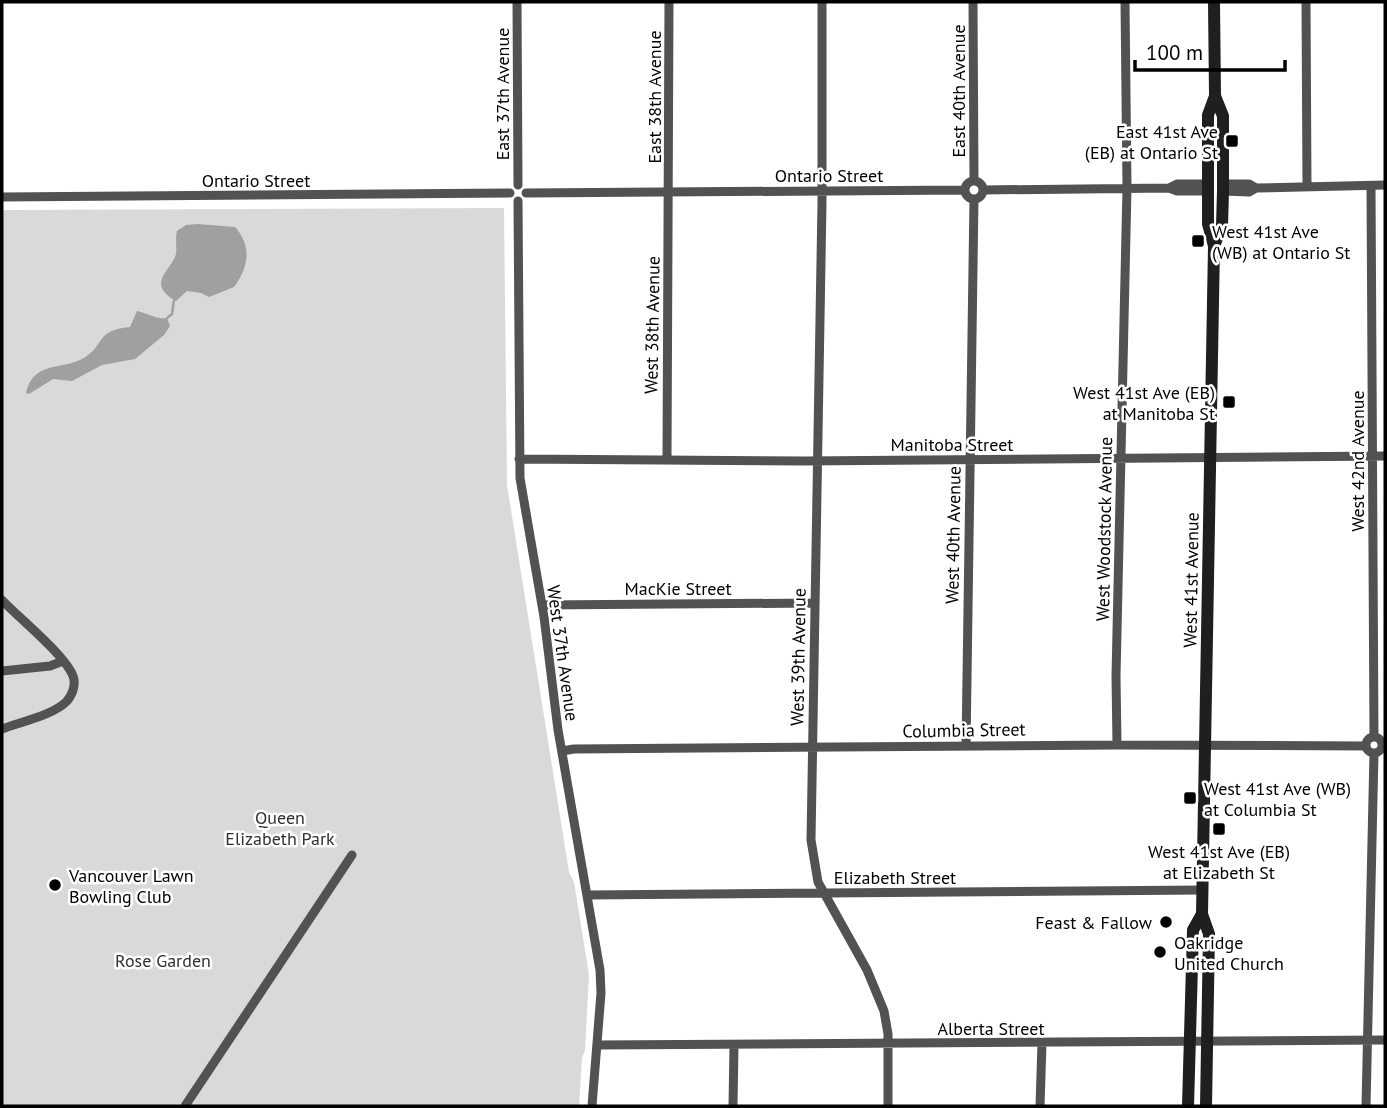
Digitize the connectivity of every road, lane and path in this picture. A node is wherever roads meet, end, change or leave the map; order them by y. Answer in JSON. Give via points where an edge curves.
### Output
{"nodes":[{"id":1,"x":517,"y":2,"type":"edge"},
{"id":2,"x":669,"y":2,"type":"edge"},
{"id":3,"x":822,"y":2,"type":"edge"},
{"id":4,"x":973,"y":2,"type":"edge"},
{"id":5,"x":1125,"y":2,"type":"edge"},
{"id":6,"x":1214,"y":2,"type":"edge"},
{"id":7,"x":1306,"y":2,"type":"edge"},
{"id":8,"x":1214,"y":96,"type":"junction"},
{"id":9,"x":974,"y":180,"type":"junction"},
{"id":10,"x":1385,"y":185,"type":"edge"},
{"id":11,"x":518,"y":186,"type":"junction"},
{"id":12,"x":1371,"y":186,"type":"junction"},
{"id":13,"x":1307,"y":187,"type":"junction"},
{"id":14,"x":1127,"y":188,"type":"junction"},
{"id":15,"x":1208,"y":188,"type":"junction"},
{"id":16,"x":1223,"y":188,"type":"junction"},
{"id":17,"x":964,"y":190,"type":"junction"},
{"id":18,"x":983,"y":190,"type":"junction"},
{"id":19,"x":822,"y":191,"type":"junction"},
{"id":20,"x":670,"y":192,"type":"junction"},
{"id":21,"x":510,"y":193,"type":"junction"},
{"id":22,"x":526,"y":193,"type":"junction"},
{"id":23,"x":2,"y":197,"type":"edge"},
{"id":24,"x":974,"y":199,"type":"junction"},
{"id":25,"x":518,"y":201,"type":"junction"},
{"id":26,"x":1214,"y":246,"type":"junction"},
{"id":27,"x":1373,"y":456,"type":"junction"},
{"id":28,"x":1385,"y":456,"type":"edge"},
{"id":29,"x":1211,"y":458,"type":"junction"},
{"id":30,"x":519,"y":459,"type":"junction"},
{"id":31,"x":667,"y":459,"type":"junction"},
{"id":32,"x":1121,"y":459,"type":"junction"},
{"id":33,"x":970,"y":460,"type":"junction"},
{"id":34,"x":817,"y":461,"type":"junction"},
{"id":35,"x":2,"y":600,"type":"edge"},
{"id":36,"x":815,"y":603,"type":"junction"},
{"id":37,"x":542,"y":605,"type":"junction"},
{"id":38,"x":63,"y":661,"type":"junction"},
{"id":39,"x":2,"y":671,"type":"edge"},
{"id":40,"x":2,"y":729,"type":"edge"},
{"id":41,"x":1374,"y":737,"type":"junction"},
{"id":42,"x":1117,"y":745,"type":"junction"},
{"id":43,"x":966,"y":746,"type":"junction"},
{"id":44,"x":1206,"y":746,"type":"junction"},
{"id":45,"x":1366,"y":746,"type":"junction"},
{"id":46,"x":1384,"y":746,"type":"edge"},
{"id":47,"x":812,"y":749,"type":"junction"},
{"id":48,"x":562,"y":751,"type":"junction"},
{"id":49,"x":1374,"y":753,"type":"junction"},
{"id":50,"x":352,"y":855,"type":"dead end"},
{"id":51,"x":1203,"y":890,"type":"junction"},
{"id":52,"x":823,"y":893,"type":"junction"},
{"id":53,"x":588,"y":895,"type":"junction"},
{"id":54,"x":1202,"y":914,"type":"junction"},
{"id":55,"x":1368,"y":1040,"type":"junction"},
{"id":56,"x":1385,"y":1040,"type":"edge"},
{"id":57,"x":1189,"y":1042,"type":"junction"},
{"id":58,"x":1208,"y":1042,"type":"junction"},
{"id":59,"x":889,"y":1044,"type":"junction"},
{"id":60,"x":1042,"y":1044,"type":"junction"},
{"id":61,"x":597,"y":1045,"type":"junction"},
{"id":62,"x":734,"y":1045,"type":"junction"},
{"id":63,"x":185,"y":1106,"type":"edge"},
{"id":64,"x":592,"y":1106,"type":"edge"},
{"id":65,"x":733,"y":1106,"type":"edge"},
{"id":66,"x":888,"y":1106,"type":"edge"},
{"id":67,"x":1040,"y":1106,"type":"edge"},
{"id":68,"x":1188,"y":1106,"type":"edge"},
{"id":69,"x":1206,"y":1106,"type":"edge"},
{"id":70,"x":1366,"y":1106,"type":"edge"}],
"edges":[{"from":1,"to":11,"type":"street","name":"East 37th Avenue"},
{"from":2,"to":20,"type":"street","name":"East 38th Avenue"},
{"from":3,"to":19,"type":"street","name":"West 39th Avenue"},
{"from":4,"to":9,"type":"street","name":"East 40th Avenue"},
{"from":5,"to":14,"type":"street","name":"West Woodstock Avenue"},
{"from":6,"to":8,"type":"main road"},
{"from":7,"to":13,"type":"street"},
{"from":8,"to":15,"type":"main road","name":"West 41st Avenue","via":[[1208,115]]},
{"from":8,"to":16,"type":"main road","name":"West 41st Avenue","via":[[1223,116]]},
{"from":9,"to":17,"type":"street"},
{"from":9,"to":18,"type":"street"},
{"from":10,"to":12,"type":"street"},
{"from":11,"to":21,"type":"street"},
{"from":11,"to":22,"type":"street"},
{"from":12,"to":13,"type":"street"},
{"from":12,"to":27,"type":"street","name":"West 42nd Avenue"},
{"from":13,"to":16,"type":"street","via":[[1249,192]]},
{"from":14,"to":15,"type":"street"},
{"from":14,"to":18,"type":"street"},
{"from":14,"to":32,"type":"street","name":"West Woodstock Avenue"},
{"from":15,"to":26,"type":"main road","name":"West 41st Avenue","via":[[1208,223]]},
{"from":16,"to":26,"type":"main road","name":"West 41st Avenue","via":[[1222,226]]},
{"from":17,"to":19,"type":"street","name":"Ontario Street"},
{"from":17,"to":24,"type":"street"},
{"from":18,"to":24,"type":"street"},
{"from":19,"to":20,"type":"street","name":"Ontario Street"},
{"from":19,"to":34,"type":"street","name":"West 39th Avenue"},
{"from":20,"to":22,"type":"street","name":"Ontario Street"},
{"from":20,"to":31,"type":"street","name":"West 38th Avenue"},
{"from":21,"to":23,"type":"street","name":"Ontario Street"},
{"from":21,"to":25,"type":"street"},
{"from":22,"to":25,"type":"street"},
{"from":24,"to":33,"type":"street","name":"West 40th Avenue"},
{"from":25,"to":30,"type":"street","name":"West 37th Avenue"},
{"from":26,"to":29,"type":"main road","name":"West 41st Avenue"},
{"from":27,"to":28,"type":"street","name":"Manitoba Street"},
{"from":27,"to":29,"type":"street","name":"Manitoba Street"},
{"from":27,"to":41,"type":"street","name":"West 42nd Avenue"},
{"from":29,"to":32,"type":"street","name":"Manitoba Street"},
{"from":29,"to":44,"type":"main road","name":"West 41st Avenue"},
{"from":30,"to":31,"type":"street","name":"Manitoba Street"},
{"from":30,"to":37,"type":"street","name":"West 37th Avenue"},
{"from":31,"to":34,"type":"street","name":"Manitoba Street"},
{"from":32,"to":33,"type":"street","name":"Manitoba Street"},
{"from":32,"to":42,"type":"street","name":"West Woodstock Avenue"},
{"from":33,"to":34,"type":"street","name":"Manitoba Street"},
{"from":33,"to":43,"type":"street","name":"West 40th Avenue"},
{"from":34,"to":36,"type":"street","name":"West 39th Avenue"},
{"from":35,"to":38,"type":"street"},
{"from":36,"to":37,"type":"street","name":"MacKie Street"},
{"from":36,"to":47,"type":"street","name":"West 39th Avenue"},
{"from":37,"to":48,"type":"street","name":"West 37th Avenue"},
{"from":38,"to":39,"type":"street"},
{"from":38,"to":40,"type":"street","via":[[75,683],[67,701]]},
{"from":41,"to":45,"type":"street"},
{"from":41,"to":46,"type":"street"},
{"from":42,"to":43,"type":"street","name":"Columbia Street"},
{"from":42,"to":44,"type":"street","name":"Columbia Street"},
{"from":43,"to":47,"type":"street","name":"Columbia Street"},
{"from":44,"to":45,"type":"street","name":"Columbia Street"},
{"from":44,"to":51,"type":"main road","name":"West 41st Avenue"},
{"from":45,"to":49,"type":"street"},
{"from":46,"to":49,"type":"street"},
{"from":47,"to":48,"type":"street","name":"Columbia Street"},
{"from":47,"to":52,"type":"street","name":"West 39th Avenue","via":[[811,840]]},
{"from":48,"to":53,"type":"street","name":"West 37th Avenue"},
{"from":49,"to":55,"type":"street"},
{"from":50,"to":63,"type":"street"},
{"from":51,"to":52,"type":"street","name":"Elizabeth Street"},
{"from":51,"to":54,"type":"main road","name":"West 41st Avenue"},
{"from":52,"to":53,"type":"street","name":"Elizabeth Street"},
{"from":52,"to":59,"type":"street","name":"West 39th Avenue","via":[[867,970],[884,1011]]},
{"from":53,"to":61,"type":"street","name":"West 37th Avenue","via":[[601,993]]},
{"from":54,"to":57,"type":"main road","name":"West 41st Avenue","via":[[1192,930]]},
{"from":54,"to":58,"type":"main road","name":"West 41st Avenue","via":[[1209,934]]},
{"from":55,"to":56,"type":"street","name":"Alberta Street"},
{"from":55,"to":58,"type":"street","name":"Alberta Street"},
{"from":55,"to":70,"type":"street"},
{"from":57,"to":58,"type":"street","name":"Alberta Street"},
{"from":57,"to":60,"type":"street","name":"Alberta Street"},
{"from":57,"to":68,"type":"main road","name":"West 41st Avenue"},
{"from":58,"to":69,"type":"main road","name":"West 41st Avenue"},
{"from":59,"to":60,"type":"street","name":"Alberta Street"},
{"from":59,"to":62,"type":"street","name":"Alberta Street"},
{"from":59,"to":66,"type":"street","name":"West 39th Avenue"},
{"from":60,"to":67,"type":"street"},
{"from":61,"to":62,"type":"street","name":"Alberta Street"},
{"from":61,"to":64,"type":"street","name":"West 37th Avenue"},
{"from":62,"to":65,"type":"street"}]}
